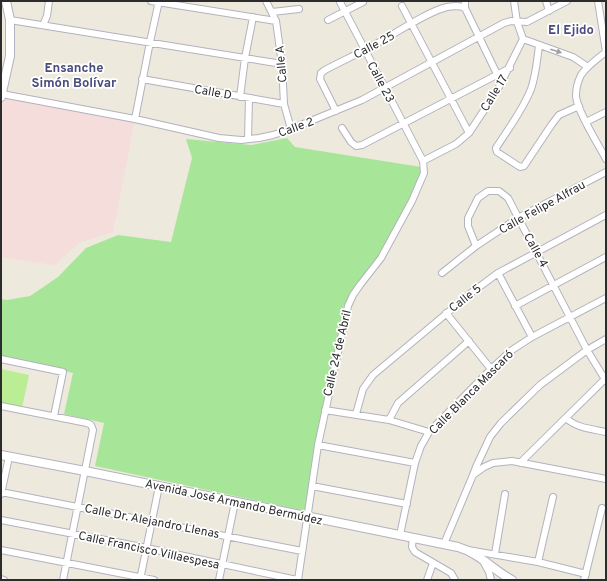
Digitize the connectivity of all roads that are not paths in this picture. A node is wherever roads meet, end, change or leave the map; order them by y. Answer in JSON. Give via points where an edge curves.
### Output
{"nodes":[{"id":1,"x":6,"y":1,"type":"edge"},
{"id":2,"x":49,"y":1,"type":"edge"},
{"id":3,"x":151,"y":1,"type":"edge"},
{"id":4,"x":266,"y":1,"type":"edge"},
{"id":5,"x":514,"y":1,"type":"edge"},
{"id":6,"x":546,"y":1,"type":"edge"},
{"id":7,"x":567,"y":1,"type":"edge"},
{"id":8,"x":598,"y":1,"type":"edge"},
{"id":9,"x":159,"y":2,"type":"edge"},
{"id":10,"x":340,"y":2,"type":"dead end"},
{"id":11,"x":363,"y":2,"type":"edge"},
{"id":12,"x":465,"y":4,"type":"edge"},
{"id":13,"x":402,"y":6,"type":"dead end"},
{"id":14,"x":299,"y":9,"type":"dead end"},
{"id":15,"x":344,"y":11,"type":"junction"},
{"id":16,"x":549,"y":11,"type":"junction"},
{"id":17,"x":272,"y":12,"type":"junction"},
{"id":18,"x":253,"y":17,"type":"junction"},
{"id":19,"x":10,"y":20,"type":"junction"},
{"id":20,"x":328,"y":20,"type":"dead end"},
{"id":21,"x":276,"y":21,"type":"junction"},
{"id":22,"x":517,"y":22,"type":"junction"},
{"id":23,"x":412,"y":24,"type":"junction"},
{"id":24,"x":43,"y":25,"type":"junction"},
{"id":25,"x":478,"y":37,"type":"junction"},
{"id":26,"x":523,"y":39,"type":"junction"},
{"id":27,"x":150,"y":42,"type":"junction"},
{"id":28,"x":539,"y":46,"type":"junction"},
{"id":29,"x":364,"y":50,"type":"junction"},
{"id":30,"x":606,"y":52,"type":"edge"},
{"id":31,"x":245,"y":58,"type":"junction"},
{"id":32,"x":431,"y":63,"type":"junction"},
{"id":33,"x":282,"y":64,"type":"junction"},
{"id":34,"x":588,"y":67,"type":"junction"},
{"id":35,"x":510,"y":68,"type":"junction"},
{"id":36,"x":497,"y":74,"type":"junction"},
{"id":37,"x":142,"y":79,"type":"junction"},
{"id":38,"x":385,"y":88,"type":"junction"},
{"id":39,"x":1,"y":95,"type":"edge"},
{"id":40,"x":240,"y":97,"type":"junction"},
{"id":41,"x":249,"y":98,"type":"junction"},
{"id":42,"x":451,"y":99,"type":"junction"},
{"id":43,"x":284,"y":104,"type":"junction"},
{"id":44,"x":579,"y":106,"type":"junction"},
{"id":45,"x":336,"y":111,"type":"junction"},
{"id":46,"x":606,"y":112,"type":"edge"},
{"id":47,"x":135,"y":119,"type":"junction"},
{"id":48,"x":586,"y":122,"type":"junction"},
{"id":49,"x":403,"y":124,"type":"junction"},
{"id":50,"x":342,"y":128,"type":"dead end"},
{"id":51,"x":291,"y":129,"type":"junction"},
{"id":52,"x":469,"y":133,"type":"junction"},
{"id":53,"x":248,"y":139,"type":"junction"},
{"id":54,"x":606,"y":159,"type":"edge"},
{"id":55,"x":423,"y":161,"type":"junction"},
{"id":56,"x":605,"y":175,"type":"edge"},
{"id":57,"x":606,"y":215,"type":"edge"},
{"id":58,"x":518,"y":218,"type":"junction"},
{"id":59,"x":476,"y":246,"type":"junction"},
{"id":60,"x":537,"y":252,"type":"junction"},
{"id":61,"x":606,"y":257,"type":"edge"},
{"id":62,"x":442,"y":273,"type":"dead end"},
{"id":63,"x":498,"y":273,"type":"junction"},
{"id":64,"x":554,"y":284,"type":"junction"},
{"id":65,"x":606,"y":298,"type":"edge"},
{"id":66,"x":515,"y":306,"type":"junction"},
{"id":67,"x":446,"y":313,"type":"junction"},
{"id":68,"x":571,"y":317,"type":"junction"},
{"id":69,"x":532,"y":337,"type":"junction"},
{"id":70,"x":606,"y":339,"type":"edge"},
{"id":71,"x":469,"y":341,"type":"junction"},
{"id":72,"x":588,"y":350,"type":"junction"},
{"id":73,"x":1,"y":359,"type":"edge"},
{"id":74,"x":491,"y":369,"type":"junction"},
{"id":75,"x":606,"y":379,"type":"edge"},
{"id":76,"x":1,"y":406,"type":"edge"},
{"id":77,"x":325,"y":410,"type":"junction"},
{"id":78,"x":356,"y":414,"type":"junction"},
{"id":79,"x":54,"y":416,"type":"junction"},
{"id":80,"x":566,"y":418,"type":"junction"},
{"id":81,"x":389,"y":420,"type":"junction"},
{"id":82,"x":429,"y":432,"type":"junction"},
{"id":83,"x":606,"y":432,"type":"edge"},
{"id":84,"x":318,"y":445,"type":"junction"},
{"id":85,"x":5,"y":456,"type":"edge"},
{"id":86,"x":415,"y":463,"type":"junction"},
{"id":87,"x":520,"y":463,"type":"junction"},
{"id":88,"x":85,"y":471,"type":"junction"},
{"id":89,"x":474,"y":475,"type":"junction"},
{"id":90,"x":606,"y":479,"type":"edge"},
{"id":91,"x":159,"y":486,"type":"junction"},
{"id":92,"x":312,"y":486,"type":"junction"},
{"id":93,"x":1,"y":493,"type":"edge"},
{"id":94,"x":505,"y":494,"type":"dead end"},
{"id":95,"x":553,"y":497,"type":"dead end"},
{"id":96,"x":235,"y":502,"type":"junction"},
{"id":97,"x":407,"y":504,"type":"junction"},
{"id":98,"x":77,"y":506,"type":"junction"},
{"id":99,"x":602,"y":508,"type":"dead end"},
{"id":100,"x":308,"y":517,"type":"junction"},
{"id":101,"x":1,"y":520,"type":"edge"},
{"id":102,"x":152,"y":521,"type":"junction"},
{"id":103,"x":72,"y":533,"type":"junction"},
{"id":104,"x":400,"y":535,"type":"junction"},
{"id":105,"x":228,"y":536,"type":"junction"},
{"id":106,"x":414,"y":538,"type":"junction"},
{"id":107,"x":444,"y":544,"type":"junction"},
{"id":108,"x":147,"y":548,"type":"junction"},
{"id":109,"x":467,"y":549,"type":"junction"},
{"id":110,"x":1,"y":550,"type":"edge"},
{"id":111,"x":302,"y":551,"type":"junction"},
{"id":112,"x":494,"y":554,"type":"junction"},
{"id":113,"x":481,"y":558,"type":"junction"},
{"id":114,"x":538,"y":562,"type":"junction"},
{"id":115,"x":66,"y":563,"type":"junction"},
{"id":116,"x":433,"y":563,"type":"junction"},
{"id":117,"x":222,"y":565,"type":"junction"},
{"id":118,"x":495,"y":569,"type":"junction"},
{"id":119,"x":585,"y":577,"type":"edge"},
{"id":120,"x":140,"y":579,"type":"edge"},
{"id":121,"x":63,"y":580,"type":"edge"},
{"id":122,"x":154,"y":580,"type":"edge"},
{"id":123,"x":220,"y":580,"type":"edge"},
{"id":124,"x":297,"y":580,"type":"edge"},
{"id":125,"x":427,"y":580,"type":"edge"},
{"id":126,"x":455,"y":580,"type":"edge"},
{"id":127,"x":493,"y":580,"type":"edge"},
{"id":128,"x":512,"y":580,"type":"edge"}],
"edges":[{"from":1,"to":19,"type":"street"},
{"from":2,"to":24,"type":"street"},
{"from":3,"to":9,"type":"street"},
{"from":4,"to":17,"type":"street","name":"Calle A"},
{"from":5,"to":22,"type":"street"},
{"from":6,"to":16,"type":"street"},
{"from":7,"to":16,"type":"street","name":"Calle 2"},
{"from":8,"to":30,"type":"street"},
{"from":9,"to":18,"type":"street"},
{"from":9,"to":27,"type":"street"},
{"from":10,"to":15,"type":"street","name":"Calle 23"},
{"from":11,"to":15,"type":"street"},
{"from":12,"to":23,"type":"street","name":"Calle 25","via":[[446,8]]},
{"from":12,"to":25,"type":"street"},
{"from":13,"to":23,"type":"street"},
{"from":14,"to":17,"type":"street"},
{"from":15,"to":20,"type":"street"},
{"from":15,"to":29,"type":"street","name":"Calle 23"},
{"from":16,"to":22,"type":"street","name":"Calle 2","via":[[527,22]]},
{"from":17,"to":21,"type":"street","name":"Calle A"},
{"from":18,"to":21,"type":"street"},
{"from":18,"to":31,"type":"street"},
{"from":19,"to":24,"type":"street"},
{"from":19,"to":39,"type":"street","via":[[10,56]]},
{"from":21,"to":33,"type":"street","name":"Calle A"},
{"from":22,"to":25,"type":"street","name":"Calle 2","via":[[504,23]]},
{"from":22,"to":26,"type":"street"},
{"from":23,"to":29,"type":"street","name":"Calle 25"},
{"from":23,"to":32,"type":"street"},
{"from":24,"to":27,"type":"street"},
{"from":25,"to":32,"type":"street","name":"Calle 2"},
{"from":25,"to":36,"type":"street"},
{"from":26,"to":28,"type":"street"},
{"from":26,"to":35,"type":"street","name":"Calle 17"},
{"from":27,"to":31,"type":"street"},
{"from":27,"to":37,"type":"street"},
{"from":28,"to":34,"type":"street","one_way":true,"via":[[573,57]]},
{"from":28,"to":44,"type":"street","via":[[531,88],[496,148],[497,152],[520,167],[524,166],[559,116]]},
{"from":29,"to":38,"type":"street","name":"Calle 23"},
{"from":29,"to":45,"type":"street","name":"Calle 25","via":[[322,73],[320,79]]},
{"from":30,"to":34,"type":"street"},
{"from":31,"to":33,"type":"street"},
{"from":31,"to":40,"type":"street"},
{"from":32,"to":38,"type":"street","name":"Calle 2"},
{"from":32,"to":42,"type":"street"},
{"from":33,"to":43,"type":"street","name":"Calle A"},
{"from":34,"to":44,"type":"street","via":[[577,85],[576,96]]},
{"from":35,"to":36,"type":"street"},
{"from":35,"to":52,"type":"street","name":"Calle 17"},
{"from":36,"to":42,"type":"street"},
{"from":37,"to":40,"type":"street","name":"Calle D"},
{"from":37,"to":47,"type":"street"},
{"from":38,"to":45,"type":"street","name":"Calle 2"},
{"from":38,"to":49,"type":"street","name":"Calle 23"},
{"from":39,"to":47,"type":"street","name":"Calle 2"},
{"from":40,"to":41,"type":"street","name":"Calle D"},
{"from":41,"to":43,"type":"street","name":"Calle D"},
{"from":41,"to":53,"type":"street"},
{"from":42,"to":49,"type":"street"},
{"from":42,"to":52,"type":"street"},
{"from":43,"to":51,"type":"street","name":"Calle A"},
{"from":44,"to":48,"type":"street"},
{"from":45,"to":51,"type":"street","name":"Calle 2"},
{"from":46,"to":48,"type":"street"},
{"from":47,"to":53,"type":"street","name":"Calle 2","via":[[219,138]]},
{"from":48,"to":54,"type":"street"},
{"from":49,"to":50,"type":"street","via":[[356,146]]},
{"from":49,"to":55,"type":"street","name":"Calle 23"},
{"from":51,"to":53,"type":"street","name":"Calle 2"},
{"from":52,"to":55,"type":"street","name":"Calle 17","via":[[456,144]]},
{"from":55,"to":77,"type":"street","name":"Calle 24 de Abril","via":[[424,173],[412,201],[381,258],[353,295],[348,306]]},
{"from":56,"to":58,"type":"street","name":"Calle Felipe Alfrau"},
{"from":57,"to":60,"type":"street","name":"Calle 5"},
{"from":58,"to":59,"type":"street","name":"Calle Felipe Alfrau"},
{"from":58,"to":59,"type":"street","name":"Calle 4","via":[[504,194],[493,190],[484,194],[478,198],[467,222]]},
{"from":58,"to":60,"type":"street","name":"Calle 4"},
{"from":59,"to":62,"type":"street","name":"Calle Felipe Alfrau"},
{"from":60,"to":63,"type":"street","name":"Calle 5"},
{"from":60,"to":64,"type":"street","name":"Calle 4"},
{"from":61,"to":64,"type":"street"},
{"from":63,"to":66,"type":"street"},
{"from":63,"to":67,"type":"street","name":"Calle 5"},
{"from":64,"to":66,"type":"street"},
{"from":64,"to":68,"type":"street","name":"Calle 4"},
{"from":65,"to":68,"type":"street","name":"Calle Blanca Mascaró"},
{"from":66,"to":69,"type":"street"},
{"from":67,"to":71,"type":"street"},
{"from":67,"to":78,"type":"street","name":"Calle 5","via":[[373,375],[363,389]]},
{"from":68,"to":69,"type":"street","name":"Calle Blanca Mascaró"},
{"from":68,"to":72,"type":"street","name":"Calle 4"},
{"from":69,"to":74,"type":"street","name":"Calle Blanca Mascaró","via":[[512,350]]},
{"from":70,"to":72,"type":"street"},
{"from":71,"to":74,"type":"street"},
{"from":71,"to":81,"type":"street","via":[[398,403]]},
{"from":72,"to":75,"type":"street","name":"Calle 4"},
{"from":72,"to":89,"type":"street","via":[[540,385],[501,423],[490,437]]},
{"from":73,"to":79,"type":"street","via":[[63,372]]},
{"from":74,"to":82,"type":"street","name":"Calle Blanca Mascaró"},
{"from":75,"to":80,"type":"street"},
{"from":76,"to":79,"type":"street"},
{"from":77,"to":78,"type":"street"},
{"from":77,"to":84,"type":"street","name":"Calle 24 de Abril"},
{"from":78,"to":81,"type":"street"},
{"from":79,"to":88,"type":"street","via":[[87,423],[92,427]]},
{"from":80,"to":83,"type":"street","via":[[579,426]]},
{"from":80,"to":87,"type":"street"},
{"from":81,"to":82,"type":"street"},
{"from":82,"to":86,"type":"street","name":"Calle Blanca Mascaró"},
{"from":84,"to":86,"type":"street"},
{"from":84,"to":92,"type":"street","name":"Calle 24 de Abril"},
{"from":85,"to":88,"type":"street","name":"Avenida José Armando Bermúdez"},
{"from":85,"to":93,"type":"street"},
{"from":86,"to":97,"type":"street","name":"Calle Blanca Mascaró"},
{"from":87,"to":89,"type":"street","via":[[493,463]]},
{"from":87,"to":90,"type":"street"},
{"from":88,"to":91,"type":"street","name":"Avenida José Armando Bermúdez"},
{"from":88,"to":98,"type":"street"},
{"from":89,"to":107,"type":"street"},
{"from":91,"to":96,"type":"street","name":"Avenida José Armando Bermúdez"},
{"from":91,"to":102,"type":"street"},
{"from":92,"to":97,"type":"street"},
{"from":92,"to":100,"type":"street","name":"Calle 24 de Abril"},
{"from":93,"to":98,"type":"street","name":"Calle Dr. Alejandro Llenas"},
{"from":94,"to":112,"type":"street"},
{"from":95,"to":114,"type":"street"},
{"from":96,"to":100,"type":"street","name":"Avenida José Armando Bermúdez"},
{"from":96,"to":105,"type":"street"},
{"from":97,"to":104,"type":"street","name":"Calle Blanca Mascaró"},
{"from":98,"to":102,"type":"street","name":"Calle Dr. Alejandro Llenas"},
{"from":98,"to":103,"type":"street"},
{"from":99,"to":119,"type":"street"},
{"from":100,"to":104,"type":"street","name":"Avenida José Armando Bermúdez"},
{"from":100,"to":111,"type":"street","name":"Calle 24 de Abril"},
{"from":101,"to":103,"type":"street","name":"Calle Francisco Villaespesa"},
{"from":102,"to":105,"type":"street","name":"Calle Dr. Alejandro Llenas"},
{"from":102,"to":108,"type":"street"},
{"from":103,"to":108,"type":"street","name":"Calle Francisco Villaespesa"},
{"from":103,"to":115,"type":"street"},
{"from":104,"to":106,"type":"street","name":"Avenida José Armando Bermúdez"},
{"from":105,"to":111,"type":"street","name":"Calle Dr. Alejandro Llenas"},
{"from":105,"to":117,"type":"street"},
{"from":106,"to":107,"type":"street","name":"Avenida José Armando Bermúdez"},
{"from":106,"to":116,"type":"street","via":[[413,550]]},
{"from":107,"to":109,"type":"street","name":"Avenida José Armando Bermúdez"},
{"from":108,"to":117,"type":"street","name":"Calle Francisco Villaespesa"},
{"from":108,"to":120,"type":"street"},
{"from":109,"to":112,"type":"street","name":"Avenida José Armando Bermúdez"},
{"from":109,"to":113,"type":"street","name":"Avenida José Armando Bermúdez"},
{"from":110,"to":115,"type":"street"},
{"from":111,"to":124,"type":"street","name":"Calle 24 de Abril"},
{"from":112,"to":114,"type":"street","name":"Avenida José Armando Bermúdez"},
{"from":113,"to":118,"type":"street","name":"Avenida José Armando Bermúdez"},
{"from":113,"to":127,"type":"street"},
{"from":114,"to":119,"type":"street","name":"Avenida José Armando Bermúdez"},
{"from":115,"to":120,"type":"street"},
{"from":115,"to":121,"type":"street"},
{"from":116,"to":125,"type":"street"},
{"from":116,"to":126,"type":"street","via":[[451,573]]},
{"from":117,"to":123,"type":"street"},
{"from":117,"to":124,"type":"street","name":"Calle Francisco Villaespesa"},
{"from":118,"to":127,"type":"street"},
{"from":118,"to":128,"type":"street","name":"Avenida José Armando Bermúdez"},
{"from":120,"to":122,"type":"street"}]}
